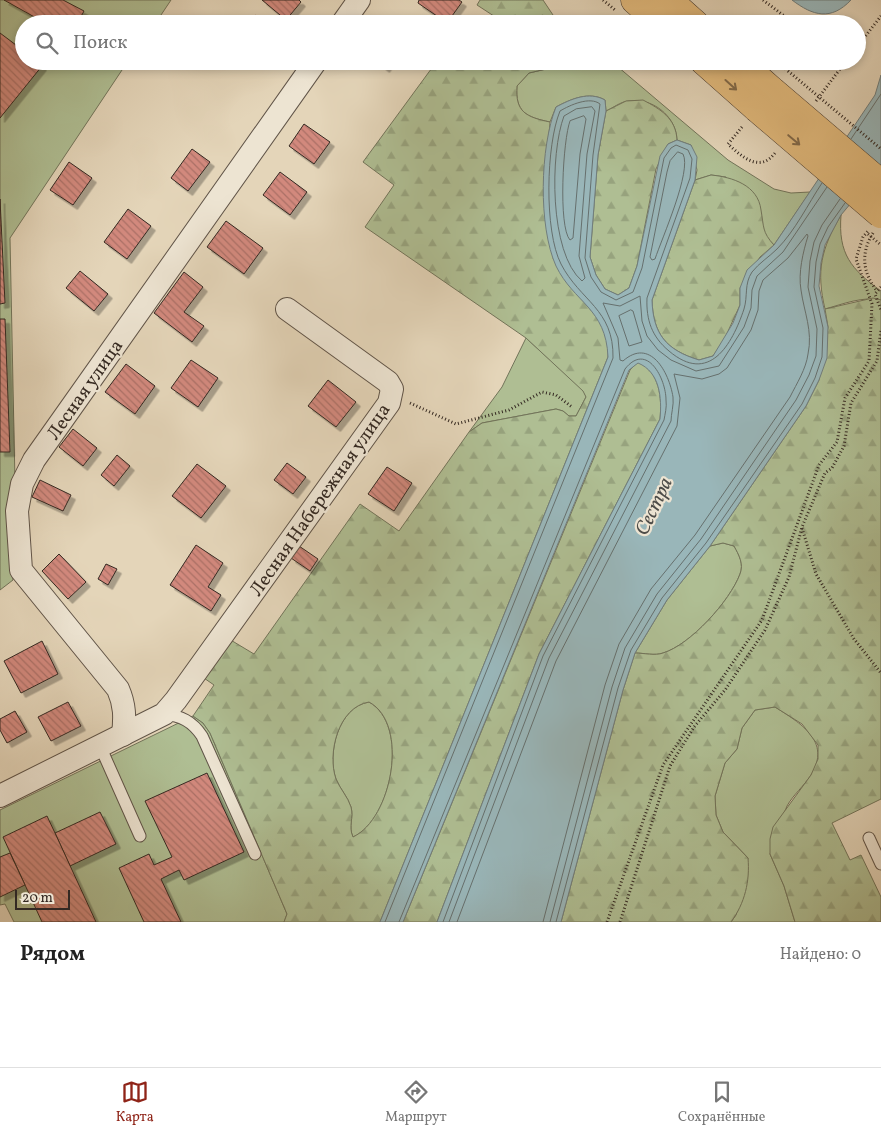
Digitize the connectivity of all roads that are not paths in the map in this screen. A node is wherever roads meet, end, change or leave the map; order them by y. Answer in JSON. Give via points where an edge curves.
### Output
{"nodes":[{"id":1,"x":359,"y":0,"type":"edge"},
{"id":2,"x":635,"y":0,"type":"edge"},
{"id":3,"x":668,"y":0,"type":"edge"},
{"id":4,"x":348,"y":15,"type":"edge"},
{"id":5,"x":652,"y":15,"type":"edge"},
{"id":6,"x":685,"y":15,"type":"edge"},
{"id":7,"x":310,"y":70,"type":"edge"},
{"id":8,"x":718,"y":70,"type":"edge"},
{"id":9,"x":744,"y":70,"type":"edge"},
{"id":10,"x":765,"y":100,"type":"junction"},
{"id":11,"x":881,"y":184,"type":"edge"},
{"id":12,"x":875,"y":224,"type":"edge"},
{"id":13,"x":287,"y":309,"type":"dead end"},
{"id":14,"x":164,"y":714,"type":"junction"},
{"id":15,"x":122,"y":735,"type":"junction"},
{"id":16,"x":100,"y":746,"type":"junction"},
{"id":17,"x":0,"y":796,"type":"edge"},
{"id":18,"x":140,"y":836,"type":"dead end"},
{"id":19,"x":869,"y":838,"type":"dead end"},
{"id":20,"x":255,"y":854,"type":"dead end"},
{"id":21,"x":881,"y":864,"type":"edge"}],
"edges":[{"from":1,"to":4,"type":"street"},
{"from":2,"to":5,"type":"highway"},
{"from":3,"to":6,"type":"highway"},
{"from":7,"to":15,"type":"street","name":"Лесная улица","via":[[34,460],[22,484],[17,511],[21,570],[118,689],[124,703]]},
{"from":8,"to":10,"type":"highway","one_way":true},
{"from":9,"to":10,"type":"highway"},
{"from":10,"to":11,"type":"highway","bridge":true},
{"from":10,"to":12,"type":"highway","one_way":true,"bridge":true},
{"from":13,"to":14,"type":"street","name":"Лесная Набережная улица","via":[[388,382],[392,389],[389,402]]},
{"from":14,"to":15,"type":"street"},
{"from":14,"to":20,"type":"lane","via":[[195,725]]},
{"from":15,"to":16,"type":"street"},
{"from":16,"to":17,"type":"street"},
{"from":16,"to":18,"type":"lane"},
{"from":19,"to":21,"type":"lane"}]}
